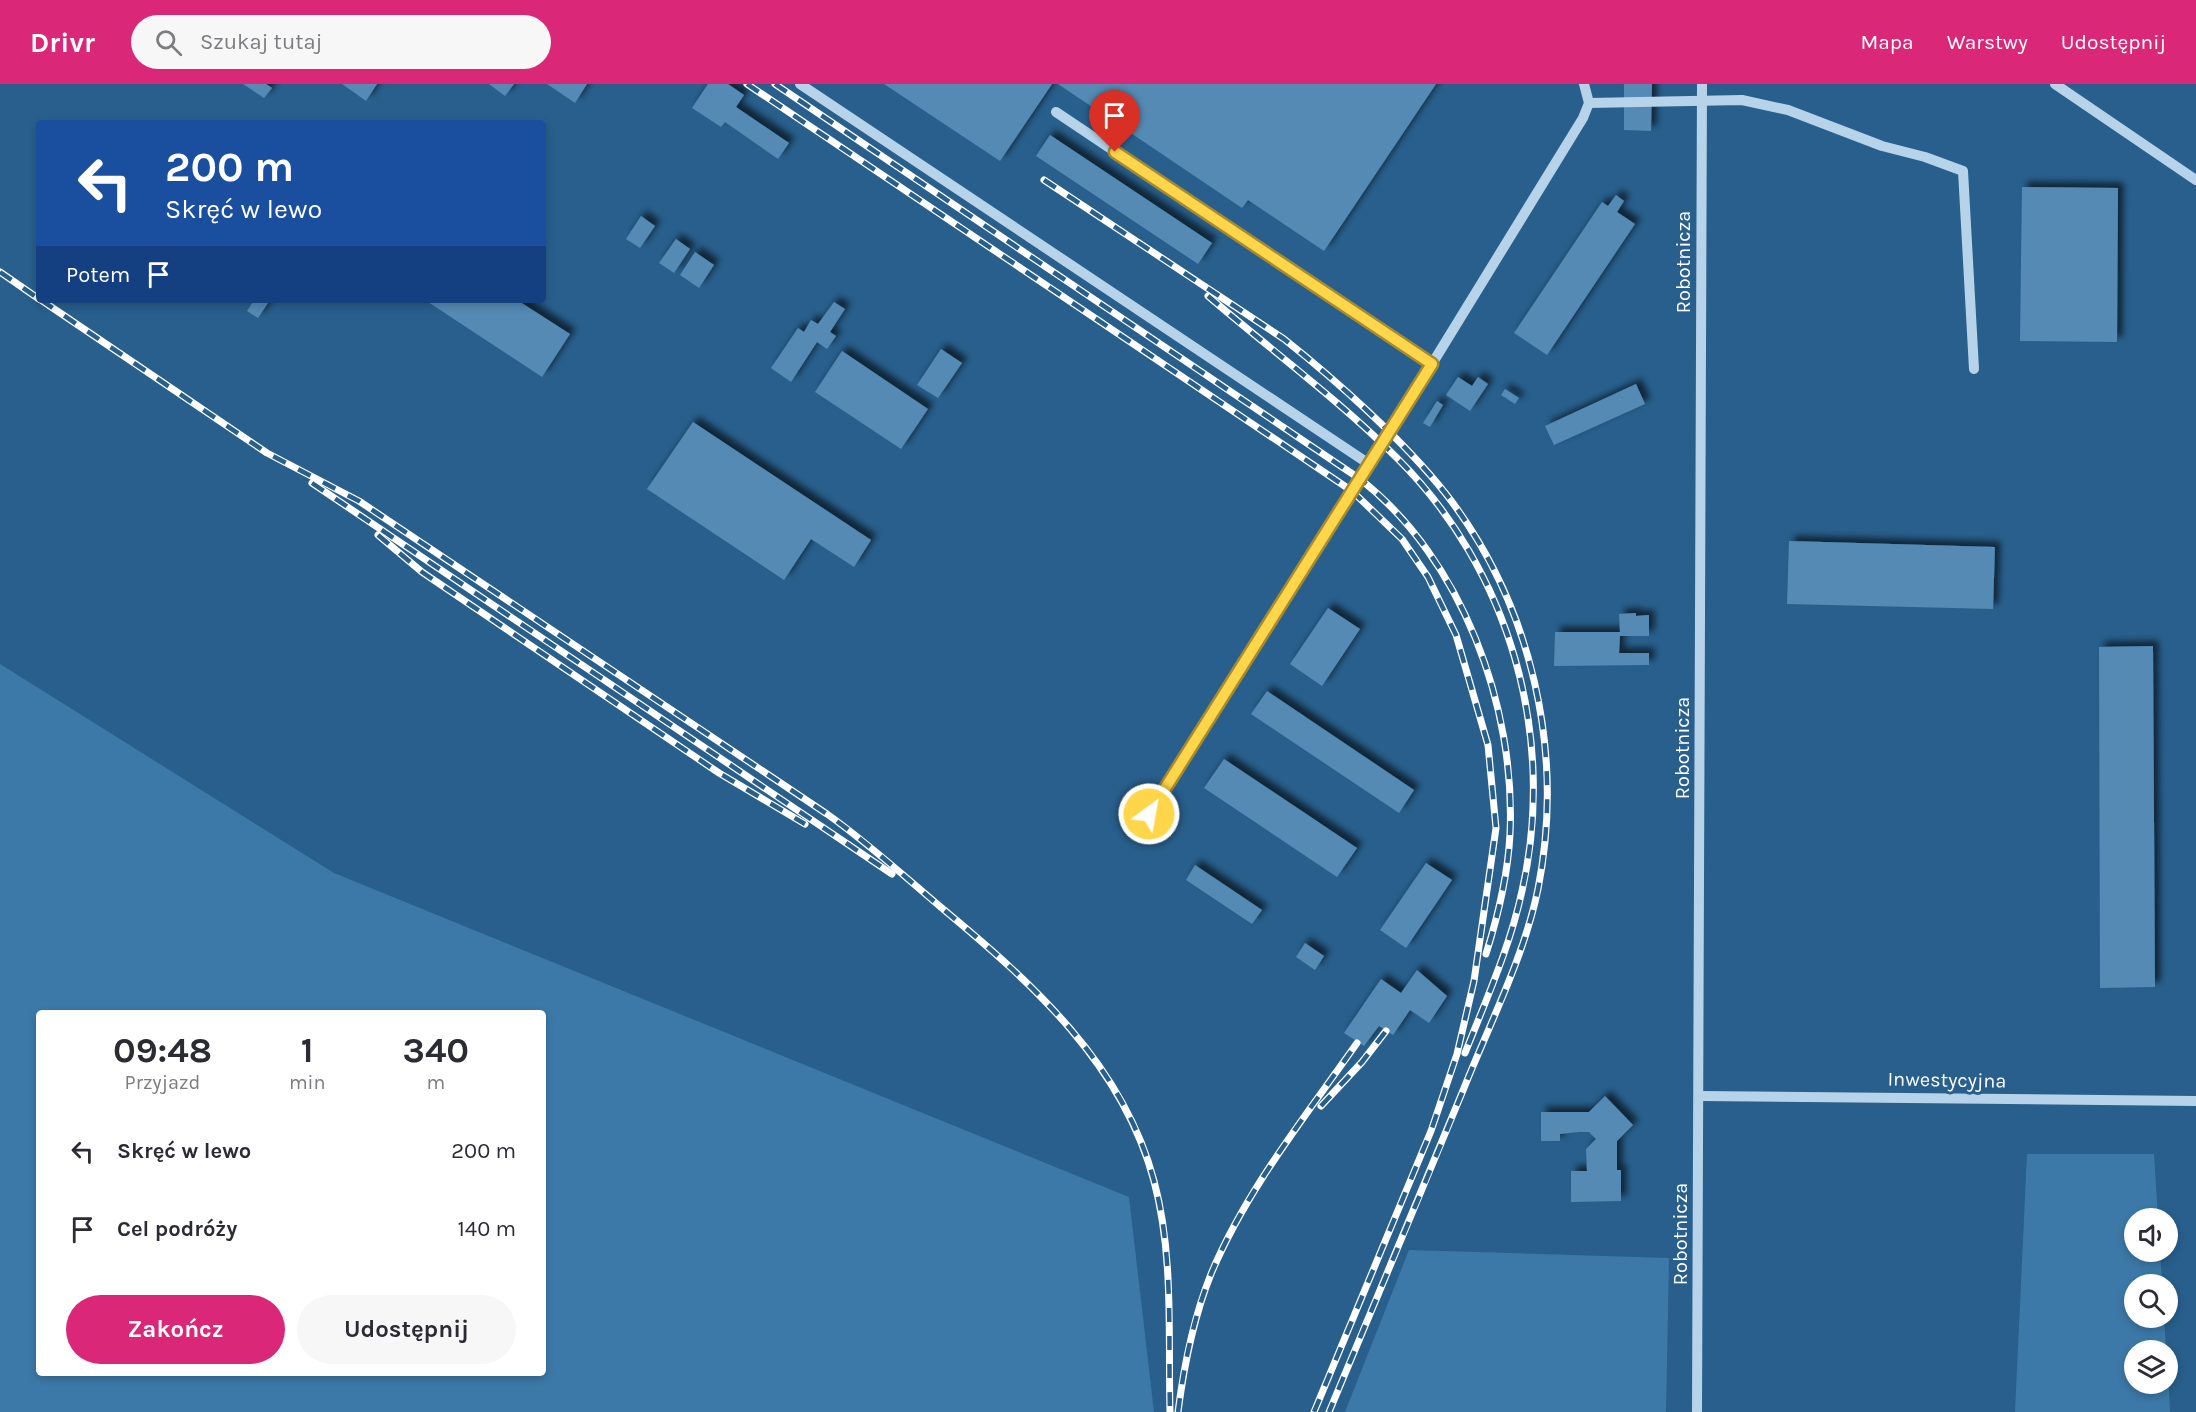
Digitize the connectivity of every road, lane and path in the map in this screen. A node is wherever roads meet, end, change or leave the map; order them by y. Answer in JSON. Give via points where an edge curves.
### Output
{"nodes":[{"id":1,"x":800,"y":84,"type":"edge"},
{"id":2,"x":1584,"y":84,"type":"edge"},
{"id":3,"x":1702,"y":84,"type":"edge"},
{"id":4,"x":2055,"y":84,"type":"edge"},
{"id":5,"x":1702,"y":100,"type":"junction"},
{"id":6,"x":1588,"y":103,"type":"junction"},
{"id":7,"x":1056,"y":112,"type":"dead end"},
{"id":8,"x":2196,"y":180,"type":"edge"},
{"id":9,"x":1432,"y":364,"type":"junction"},
{"id":10,"x":1974,"y":369,"type":"dead end"},
{"id":11,"x":1369,"y":464,"type":"junction"},
{"id":12,"x":1149,"y":814,"type":"dead end"},
{"id":13,"x":1699,"y":1096,"type":"junction"},
{"id":14,"x":2196,"y":1101,"type":"edge"},
{"id":15,"x":1697,"y":1412,"type":"edge"}],
"edges":[{"from":1,"to":11,"type":"street"},
{"from":2,"to":6,"type":"street"},
{"from":3,"to":5,"type":"street","name":"Robotnicza"},
{"from":4,"to":8,"type":"street"},
{"from":5,"to":6,"type":"street"},
{"from":5,"to":10,"type":"street","via":[[1742,100],[1788,110],[1882,146],[1963,171]]},
{"from":5,"to":13,"type":"street","name":"Robotnicza"},
{"from":6,"to":9,"type":"street","via":[[1583,118]]},
{"from":7,"to":9,"type":"street"},
{"from":9,"to":11,"type":"street"},
{"from":11,"to":12,"type":"street"},
{"from":13,"to":14,"type":"street","name":"Inwestycyjna"},
{"from":13,"to":15,"type":"street","name":"Robotnicza"}]}
